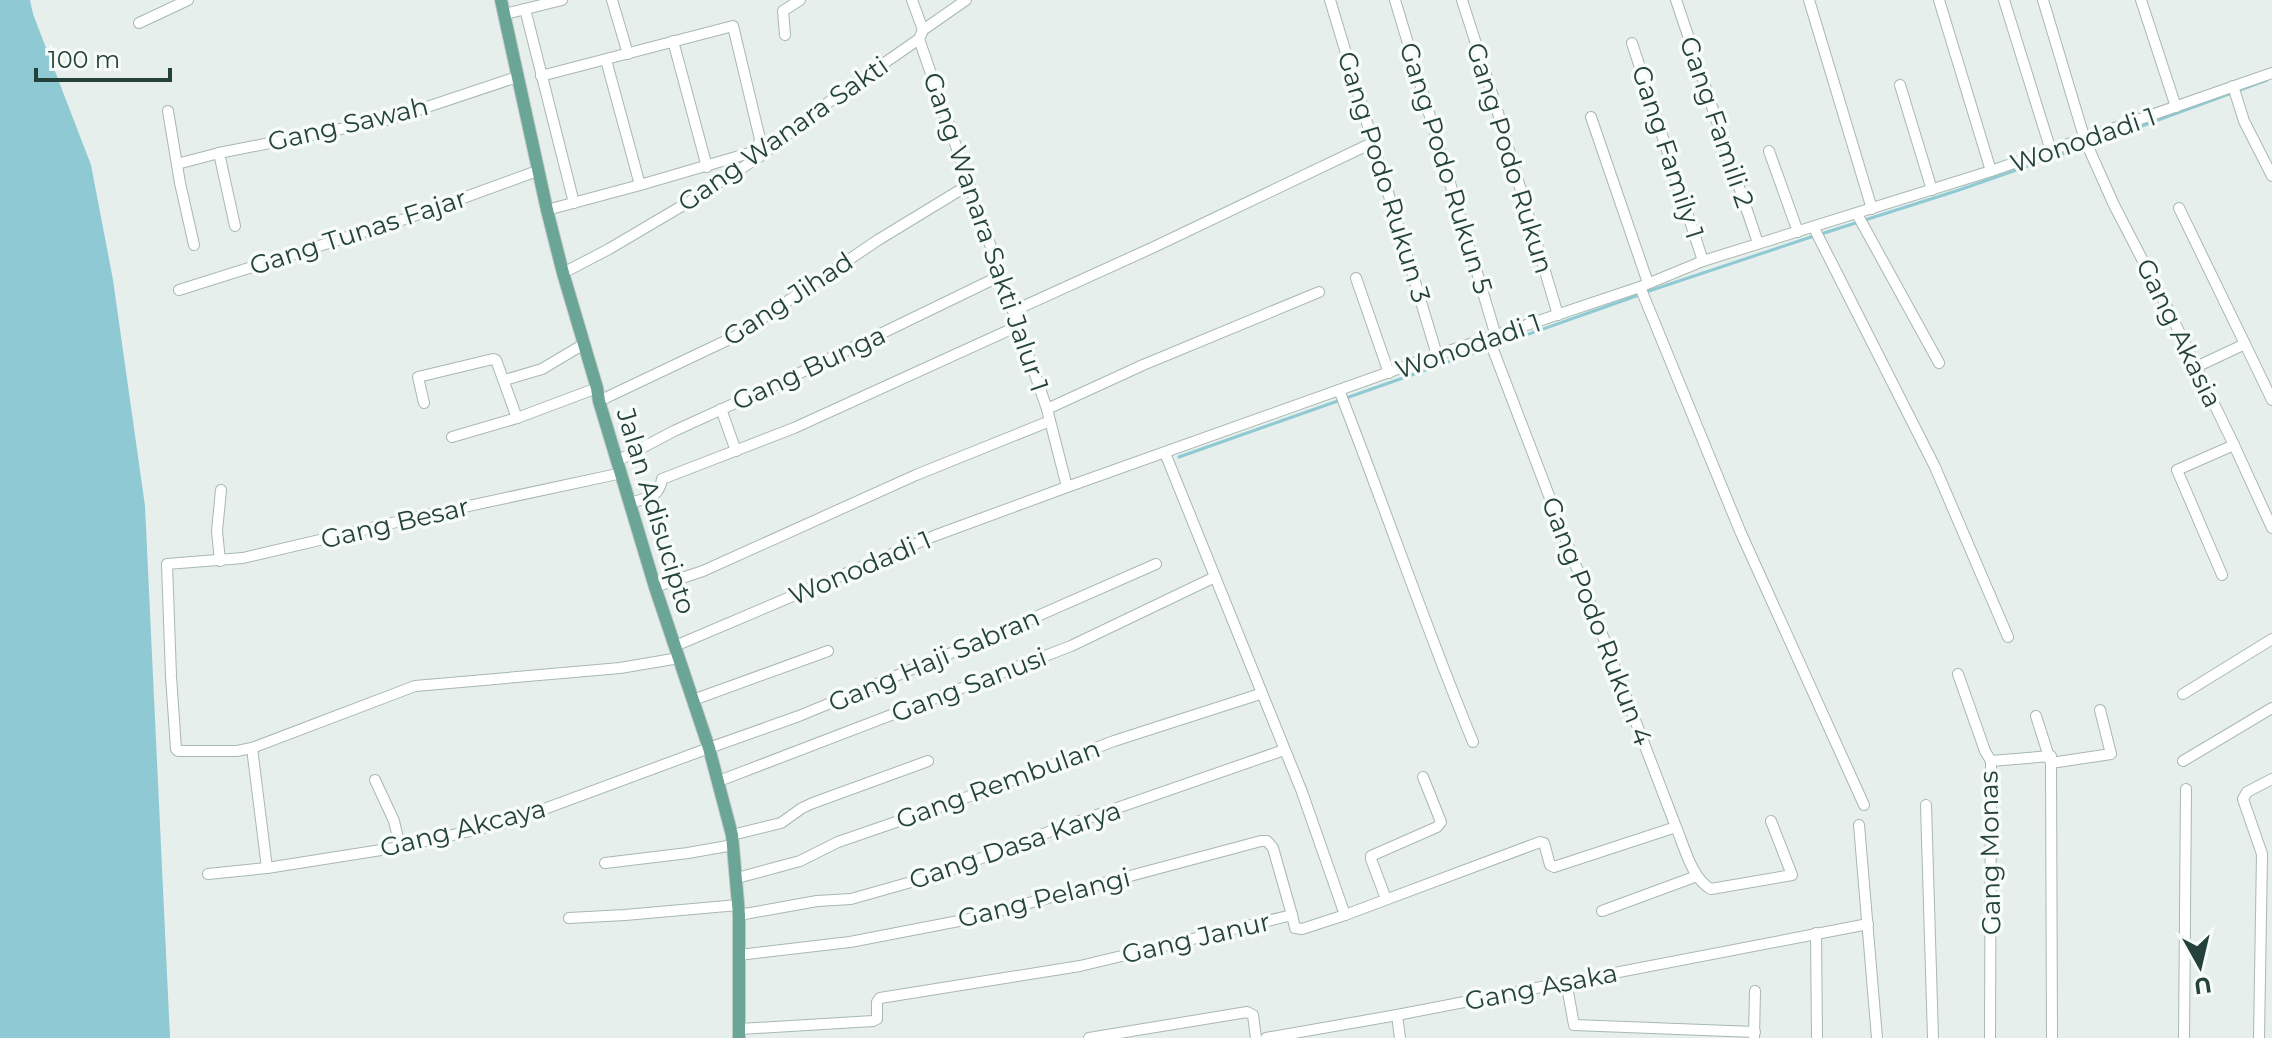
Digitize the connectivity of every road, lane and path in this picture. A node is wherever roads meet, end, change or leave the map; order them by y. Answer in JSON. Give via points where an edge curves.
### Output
{"nodes":[{"id":1,"x":188,"y":0,"type":"edge"},
{"id":2,"x":501,"y":0,"type":"edge"},
{"id":3,"x":562,"y":0,"type":"edge"},
{"id":4,"x":612,"y":0,"type":"edge"},
{"id":5,"x":800,"y":0,"type":"edge"},
{"id":6,"x":912,"y":0,"type":"edge"},
{"id":7,"x":966,"y":0,"type":"edge"},
{"id":8,"x":1330,"y":0,"type":"edge"},
{"id":9,"x":1395,"y":0,"type":"edge"},
{"id":10,"x":1462,"y":0,"type":"edge"},
{"id":11,"x":1676,"y":0,"type":"edge"},
{"id":12,"x":1809,"y":0,"type":"edge"},
{"id":13,"x":1939,"y":0,"type":"edge"},
{"id":14,"x":2004,"y":0,"type":"edge"},
{"id":15,"x":2043,"y":0,"type":"edge"},
{"id":16,"x":2141,"y":0,"type":"edge"},
{"id":17,"x":525,"y":9,"type":"junction"},
{"id":18,"x":505,"y":14,"type":"junction"},
{"id":19,"x":139,"y":23,"type":"dead end"},
{"id":20,"x":921,"y":34,"type":"junction"},
{"id":21,"x":785,"y":35,"type":"dead end"},
{"id":22,"x":673,"y":41,"type":"junction"},
{"id":23,"x":1632,"y":43,"type":"dead end"},
{"id":24,"x":628,"y":54,"type":"junction"},
{"id":25,"x":606,"y":60,"type":"junction"},
{"id":26,"x":2272,"y":73,"type":"edge"},
{"id":27,"x":541,"y":76,"type":"junction"},
{"id":28,"x":517,"y":77,"type":"junction"},
{"id":29,"x":1900,"y":85,"type":"dead end"},
{"id":30,"x":2234,"y":91,"type":"junction"},
{"id":31,"x":2176,"y":107,"type":"junction"},
{"id":32,"x":168,"y":111,"type":"dead end"},
{"id":33,"x":1591,"y":117,"type":"dead end"},
{"id":34,"x":2084,"y":140,"type":"junction"},
{"id":35,"x":1374,"y":142,"type":"junction"},
{"id":36,"x":1769,"y":151,"type":"dead end"},
{"id":37,"x":2051,"y":151,"type":"junction"},
{"id":38,"x":219,"y":153,"type":"junction"},
{"id":39,"x":177,"y":164,"type":"junction"},
{"id":40,"x":707,"y":167,"type":"junction"},
{"id":41,"x":537,"y":171,"type":"junction"},
{"id":42,"x":1991,"y":171,"type":"junction"},
{"id":43,"x":2272,"y":176,"type":"edge"},
{"id":44,"x":970,"y":184,"type":"junction"},
{"id":45,"x":640,"y":185,"type":"junction"},
{"id":46,"x":1932,"y":190,"type":"junction"},
{"id":47,"x":574,"y":203,"type":"junction"},
{"id":48,"x":2179,"y":208,"type":"dead end"},
{"id":49,"x":1872,"y":209,"type":"junction"},
{"id":50,"x":547,"y":210,"type":"junction"},
{"id":51,"x":1860,"y":218,"type":"junction"},
{"id":52,"x":235,"y":226,"type":"dead end"},
{"id":53,"x":1814,"y":228,"type":"junction"},
{"id":54,"x":1798,"y":232,"type":"junction"},
{"id":55,"x":1758,"y":243,"type":"junction"},
{"id":56,"x":194,"y":245,"type":"dead end"},
{"id":57,"x":1703,"y":261,"type":"junction"},
{"id":58,"x":563,"y":273,"type":"junction"},
{"id":59,"x":1000,"y":276,"type":"junction"},
{"id":60,"x":1356,"y":278,"type":"dead end"},
{"id":61,"x":1643,"y":286,"type":"junction"},
{"id":62,"x":179,"y":290,"type":"dead end"},
{"id":63,"x":1319,"y":292,"type":"dead end"},
{"id":64,"x":1013,"y":311,"type":"junction"},
{"id":65,"x":1558,"y":315,"type":"junction"},
{"id":66,"x":1018,"y":326,"type":"junction"},
{"id":67,"x":1491,"y":338,"type":"junction"},
{"id":68,"x":584,"y":344,"type":"junction"},
{"id":69,"x":2245,"y":344,"type":"junction"},
{"id":70,"x":1437,"y":355,"type":"junction"},
{"id":71,"x":1939,"y":363,"type":"dead end"},
{"id":72,"x":2196,"y":367,"type":"junction"},
{"id":73,"x":1389,"y":373,"type":"junction"},
{"id":74,"x":505,"y":380,"type":"junction"},
{"id":75,"x":1339,"y":390,"type":"junction"},
{"id":76,"x":598,"y":394,"type":"junction"},
{"id":77,"x":2272,"y":400,"type":"edge"},
{"id":78,"x":424,"y":403,"type":"dead end"},
{"id":79,"x":721,"y":409,"type":"junction"},
{"id":80,"x":1047,"y":409,"type":"junction"},
{"id":81,"x":517,"y":418,"type":"junction"},
{"id":82,"x":1050,"y":421,"type":"junction"},
{"id":83,"x":452,"y":437,"type":"dead end"},
{"id":84,"x":2234,"y":445,"type":"junction"},
{"id":85,"x":736,"y":451,"type":"junction"},
{"id":86,"x":1165,"y":453,"type":"junction"},
{"id":87,"x":620,"y":466,"type":"junction"},
{"id":88,"x":1067,"y":487,"type":"junction"},
{"id":89,"x":221,"y":490,"type":"dead end"},
{"id":90,"x":631,"y":503,"type":"junction"},
{"id":91,"x":2272,"y":528,"type":"edge"},
{"id":92,"x":220,"y":561,"type":"junction"},
{"id":93,"x":1156,"y":564,"type":"dead end"},
{"id":94,"x":2222,"y":575,"type":"dead end"},
{"id":95,"x":1215,"y":577,"type":"junction"},
{"id":96,"x":655,"y":587,"type":"junction"},
{"id":97,"x":2008,"y":637,"type":"dead end"},
{"id":98,"x":2272,"y":639,"type":"edge"},
{"id":99,"x":828,"y":651,"type":"dead end"},
{"id":100,"x":677,"y":652,"type":"junction"},
{"id":101,"x":1958,"y":674,"type":"dead end"},
{"id":102,"x":1260,"y":694,"type":"junction"},
{"id":103,"x":2183,"y":694,"type":"dead end"},
{"id":104,"x":693,"y":700,"type":"junction"},
{"id":105,"x":2272,"y":708,"type":"edge"},
{"id":106,"x":2100,"y":710,"type":"dead end"},
{"id":107,"x":2036,"y":716,"type":"dead end"},
{"id":108,"x":1473,"y":742,"type":"dead end"},
{"id":109,"x":176,"y":745,"type":"joint"},
{"id":110,"x":252,"y":748,"type":"junction"},
{"id":111,"x":709,"y":748,"type":"junction"},
{"id":112,"x":1284,"y":750,"type":"junction"},
{"id":113,"x":2051,"y":760,"type":"junction"},
{"id":114,"x":928,"y":761,"type":"dead end"},
{"id":115,"x":1991,"y":761,"type":"junction"},
{"id":116,"x":2183,"y":761,"type":"dead end"},
{"id":117,"x":1423,"y":777,"type":"dead end"},
{"id":118,"x":2272,"y":779,"type":"edge"},
{"id":119,"x":375,"y":780,"type":"dead end"},
{"id":120,"x":719,"y":781,"type":"junction"},
{"id":121,"x":2186,"y":789,"type":"dead end"},
{"id":122,"x":1864,"y":805,"type":"dead end"},
{"id":123,"x":1926,"y":805,"type":"dead end"},
{"id":124,"x":1771,"y":821,"type":"dead end"},
{"id":125,"x":1859,"y":825,"type":"dead end"},
{"id":126,"x":1676,"y":827,"type":"junction"},
{"id":127,"x":732,"y":840,"type":"junction"},
{"id":128,"x":400,"y":847,"type":"junction"},
{"id":129,"x":2267,"y":853,"type":"edge"},
{"id":130,"x":605,"y":863,"type":"dead end"},
{"id":131,"x":267,"y":868,"type":"junction"},
{"id":132,"x":208,"y":874,"type":"dead end"},
{"id":133,"x":1697,"y":876,"type":"junction"},
{"id":134,"x":737,"y":878,"type":"junction"},
{"id":135,"x":1386,"y":899,"type":"junction"},
{"id":136,"x":739,"y":910,"type":"junction"},
{"id":137,"x":1602,"y":911,"type":"dead end"},
{"id":138,"x":1292,"y":915,"type":"junction"},
{"id":139,"x":1345,"y":915,"type":"junction"},
{"id":140,"x":569,"y":918,"type":"dead end"},
{"id":141,"x":1868,"y":924,"type":"junction"},
{"id":142,"x":1816,"y":933,"type":"junction"},
{"id":143,"x":739,"y":955,"type":"junction"},
{"id":144,"x":1566,"y":981,"type":"junction"},
{"id":145,"x":1755,"y":991,"type":"dead end"},
{"id":146,"x":1397,"y":1015,"type":"junction"},
{"id":147,"x":740,"y":1034,"type":"edge"},
{"id":148,"x":1754,"y":1035,"type":"edge"},
{"id":149,"x":1089,"y":1038,"type":"edge"},
{"id":150,"x":1256,"y":1038,"type":"edge"},
{"id":151,"x":1266,"y":1038,"type":"edge"},
{"id":152,"x":1400,"y":1038,"type":"edge"},
{"id":153,"x":1817,"y":1038,"type":"edge"},
{"id":154,"x":1877,"y":1038,"type":"edge"},
{"id":155,"x":1933,"y":1038,"type":"edge"},
{"id":156,"x":1990,"y":1038,"type":"edge"},
{"id":157,"x":2052,"y":1038,"type":"edge"},
{"id":158,"x":2184,"y":1038,"type":"edge"},
{"id":159,"x":2259,"y":1038,"type":"edge"}],
"edges":[{"from":1,"to":19,"type":"street"},
{"from":2,"to":18,"type":"main road","name":"Jalan Adisucipto"},
{"from":3,"to":17,"type":"street"},
{"from":4,"to":24,"type":"street"},
{"from":5,"to":21,"type":"street","via":[[783,11]]},
{"from":6,"to":20,"type":"street","name":"Gang Wanara Sakti Jalur 1"},
{"from":7,"to":20,"type":"street"},
{"from":8,"to":35,"type":"street","name":"Gang Podo Rukun 3"},
{"from":9,"to":67,"type":"street","name":"Gang Podo Rukun 5"},
{"from":10,"to":65,"type":"street","name":"Gang Podo Rukun"},
{"from":11,"to":55,"type":"street","name":"Gang Famili 2"},
{"from":12,"to":49,"type":"street"},
{"from":13,"to":42,"type":"street"},
{"from":14,"to":37,"type":"street"},
{"from":15,"to":34,"type":"street","name":"Gang Akasia"},
{"from":16,"to":31,"type":"street"},
{"from":17,"to":18,"type":"street"},
{"from":17,"to":27,"type":"street"},
{"from":18,"to":28,"type":"main road","name":"Jalan Adisucipto"},
{"from":20,"to":44,"type":"street","name":"Gang Wanara Sakti Jalur 1"},
{"from":20,"to":58,"type":"street","name":"Gang Wanara Sakti","via":[[759,157]]},
{"from":22,"to":24,"type":"street"},
{"from":22,"to":40,"type":"street"},
{"from":22,"to":40,"type":"street","via":[[735,27],[760,144],[757,151]]},
{"from":23,"to":57,"type":"street","name":"Gang Family 1"},
{"from":24,"to":25,"type":"street"},
{"from":25,"to":27,"type":"street"},
{"from":25,"to":45,"type":"street"},
{"from":26,"to":30,"type":"street","name":"Wonodadi 1"},
{"from":27,"to":47,"type":"street"},
{"from":28,"to":38,"type":"street","name":"Gang Sawah","via":[[391,119]]},
{"from":28,"to":41,"type":"main road","name":"Jalan Adisucipto"},
{"from":29,"to":46,"type":"street"},
{"from":30,"to":31,"type":"street","name":"Wonodadi 1"},
{"from":30,"to":43,"type":"street"},
{"from":31,"to":34,"type":"street","name":"Wonodadi 1"},
{"from":32,"to":39,"type":"street"},
{"from":33,"to":61,"type":"street"},
{"from":34,"to":37,"type":"street","name":"Wonodadi 1"},
{"from":34,"to":72,"type":"street","name":"Gang Akasia"},
{"from":35,"to":64,"type":"street"},
{"from":35,"to":70,"type":"street","name":"Gang Podo Rukun 3"},
{"from":36,"to":54,"type":"street"},
{"from":37,"to":42,"type":"street","name":"Wonodadi 1"},
{"from":38,"to":39,"type":"street","name":"Gang Sawah"},
{"from":38,"to":52,"type":"street"},
{"from":39,"to":56,"type":"street"},
{"from":40,"to":45,"type":"street"},
{"from":41,"to":50,"type":"main road","name":"Jalan Adisucipto"},
{"from":41,"to":62,"type":"street","name":"Gang Tunas Fajar"},
{"from":42,"to":46,"type":"street","name":"Wonodadi 1"},
{"from":44,"to":59,"type":"street","name":"Gang Wanara Sakti Jalur 1"},
{"from":44,"to":76,"type":"street","name":"Gang Jihad","via":[[736,336]]},
{"from":45,"to":47,"type":"street"},
{"from":46,"to":49,"type":"street","name":"Wonodadi 1"},
{"from":47,"to":50,"type":"street"},
{"from":48,"to":69,"type":"street"},
{"from":49,"to":51,"type":"street","name":"Wonodadi 1"},
{"from":50,"to":58,"type":"main road","name":"Jalan Adisucipto"},
{"from":51,"to":53,"type":"street","name":"Wonodadi 1"},
{"from":51,"to":71,"type":"street"},
{"from":53,"to":54,"type":"street","name":"Wonodadi 1"},
{"from":53,"to":97,"type":"street","via":[[1935,467]]},
{"from":54,"to":55,"type":"street","name":"Wonodadi 1"},
{"from":55,"to":57,"type":"street","name":"Wonodadi 1"},
{"from":57,"to":61,"type":"street","name":"Wonodadi 1"},
{"from":58,"to":68,"type":"main road","name":"Jalan Adisucipto"},
{"from":59,"to":64,"type":"street","name":"Gang Wanara Sakti Jalur 1"},
{"from":59,"to":79,"type":"street","name":"Gang Bunga"},
{"from":60,"to":73,"type":"street"},
{"from":61,"to":65,"type":"street","name":"Wonodadi 1"},
{"from":61,"to":122,"type":"street","via":[[1740,531]]},
{"from":63,"to":80,"type":"street"},
{"from":64,"to":66,"type":"street","name":"Gang Wanara Sakti Jalur 1"},
{"from":65,"to":67,"type":"street","name":"Wonodadi 1"},
{"from":66,"to":80,"type":"street","name":"Gang Wanara Sakti Jalur 1"},
{"from":66,"to":85,"type":"street"},
{"from":67,"to":70,"type":"street","name":"Wonodadi 1"},
{"from":67,"to":126,"type":"street","name":"Gang Podo Rukun 4"},
{"from":68,"to":74,"type":"street","via":[[542,369]]},
{"from":68,"to":76,"type":"main road","name":"Jalan Adisucipto"},
{"from":69,"to":72,"type":"street"},
{"from":69,"to":77,"type":"street"},
{"from":70,"to":73,"type":"street","name":"Wonodadi 1"},
{"from":72,"to":84,"type":"street","name":"Gang Akasia"},
{"from":73,"to":75,"type":"street","name":"Wonodadi 1"},
{"from":74,"to":78,"type":"street","via":[[493,359],[418,377]]},
{"from":74,"to":81,"type":"street"},
{"from":75,"to":86,"type":"street","name":"Wonodadi 1"},
{"from":75,"to":108,"type":"street"},
{"from":76,"to":81,"type":"street","name":"Gang Jihad"},
{"from":76,"to":87,"type":"main road","name":"Jalan Adisucipto"},
{"from":79,"to":85,"type":"street"},
{"from":79,"to":87,"type":"street","name":"Gang Bunga"},
{"from":80,"to":82,"type":"street","name":"Gang Wanara Sakti Jalur 1"},
{"from":81,"to":83,"type":"street","name":"Gang Jihad"},
{"from":82,"to":88,"type":"street","name":"Gang Wanara Sakti Jalur 1"},
{"from":82,"to":96,"type":"street"},
{"from":84,"to":91,"type":"street","name":"Gang Akasia"},
{"from":84,"to":94,"type":"street","via":[[2177,470]]},
{"from":85,"to":90,"type":"street","via":[[662,479],[655,495]]},
{"from":86,"to":88,"type":"street","name":"Wonodadi 1"},
{"from":86,"to":95,"type":"street"},
{"from":87,"to":90,"type":"main road","name":"Jalan Adisucipto"},
{"from":87,"to":92,"type":"street","name":"Gang Besar"},
{"from":88,"to":100,"type":"street","name":"Wonodadi 1","via":[[934,536]]},
{"from":89,"to":92,"type":"street"},
{"from":90,"to":96,"type":"main road","name":"Jalan Adisucipto"},
{"from":92,"to":109,"type":"street","name":"Gang Besar","via":[[166,565]]},
{"from":93,"to":111,"type":"street","name":"Gang Haji Sabran","via":[[799,716]]},
{"from":95,"to":102,"type":"street"},
{"from":95,"to":120,"type":"street","name":"Gang Sanusi","via":[[1071,646]]},
{"from":96,"to":100,"type":"main road","name":"Jalan Adisucipto"},
{"from":98,"to":103,"type":"street"},
{"from":99,"to":104,"type":"street"},
{"from":100,"to":104,"type":"main road","name":"Jalan Adisucipto"},
{"from":100,"to":110,"type":"street","name":"Wonodadi 1","via":[[620,668],[415,686]]},
{"from":101,"to":115,"type":"street","name":"Gang Monas"},
{"from":102,"to":112,"type":"street"},
{"from":102,"to":134,"type":"street","name":"Gang Rembulan","via":[[1114,741],[838,842],[800,861]]},
{"from":104,"to":111,"type":"main road","name":"Jalan Adisucipto"},
{"from":105,"to":116,"type":"street"},
{"from":106,"to":113,"type":"street","via":[[2111,754]]},
{"from":107,"to":113,"type":"street"},
{"from":109,"to":110,"type":"street","name":"Wonodadi 1","via":[[178,751]]},
{"from":110,"to":131,"type":"street"},
{"from":111,"to":120,"type":"main road","name":"Jalan Adisucipto"},
{"from":111,"to":128,"type":"street","name":"Gang Akcaya","via":[[509,822]]},
{"from":112,"to":136,"type":"street","name":"Gang Dasa Karya","via":[[943,873],[851,899]]},
{"from":112,"to":139,"type":"street"},
{"from":113,"to":115,"type":"street"},
{"from":113,"to":157,"type":"street"},
{"from":114,"to":127,"type":"street","via":[[813,803],[781,823]]},
{"from":115,"to":156,"type":"street","name":"Gang Monas"},
{"from":117,"to":135,"type":"street","via":[[1441,822],[1371,856]]},
{"from":118,"to":129,"type":"street","via":[[2243,799]]},
{"from":119,"to":128,"type":"street"},
{"from":120,"to":127,"type":"main road","name":"Jalan Adisucipto"},
{"from":121,"to":158,"type":"street"},
{"from":123,"to":155,"type":"street"},
{"from":124,"to":133,"type":"street","via":[[1792,875],[1711,889]]},
{"from":125,"to":141,"type":"street"},
{"from":126,"to":133,"type":"street","name":"Gang Podo Rukun 4"},
{"from":126,"to":135,"type":"street","name":"Gang Janur","via":[[1554,867],[1540,842]]},
{"from":127,"to":130,"type":"street","via":[[688,853]]},
{"from":127,"to":134,"type":"main road","name":"Jalan Adisucipto"},
{"from":128,"to":131,"type":"street","name":"Gang Akcaya"},
{"from":129,"to":159,"type":"street"},
{"from":131,"to":132,"type":"street","name":"Gang Akcaya"},
{"from":133,"to":137,"type":"street"},
{"from":134,"to":136,"type":"main road","name":"Jalan Adisucipto"},
{"from":135,"to":139,"type":"street","name":"Gang Janur"},
{"from":136,"to":140,"type":"street","name":"Gang Dasa Karya"},
{"from":136,"to":143,"type":"main road","name":"Jalan Adisucipto"},
{"from":138,"to":139,"type":"street","name":"Gang Janur","via":[[1295,928],[1302,929]]},
{"from":138,"to":143,"type":"street","name":"Gang Pelangi","via":[[1273,848],[1261,841],[969,919],[850,942]]},
{"from":138,"to":147,"type":"street","name":"Gang Janur","via":[[1080,966],[880,998],[873,1021]]},
{"from":141,"to":142,"type":"street","name":"Gang Asaka"},
{"from":141,"to":154,"type":"street"},
{"from":142,"to":144,"type":"street","name":"Gang Asaka"},
{"from":142,"to":153,"type":"street"},
{"from":143,"to":147,"type":"main road","name":"Jalan Adisucipto"},
{"from":144,"to":146,"type":"street","name":"Gang Asaka"},
{"from":144,"to":148,"type":"street","via":[[1574,1025]]},
{"from":145,"to":148,"type":"street"},
{"from":146,"to":151,"type":"street","name":"Gang Asaka"},
{"from":146,"to":152,"type":"street"},
{"from":149,"to":150,"type":"street","via":[[1247,1012],[1253,1015]]}]}
